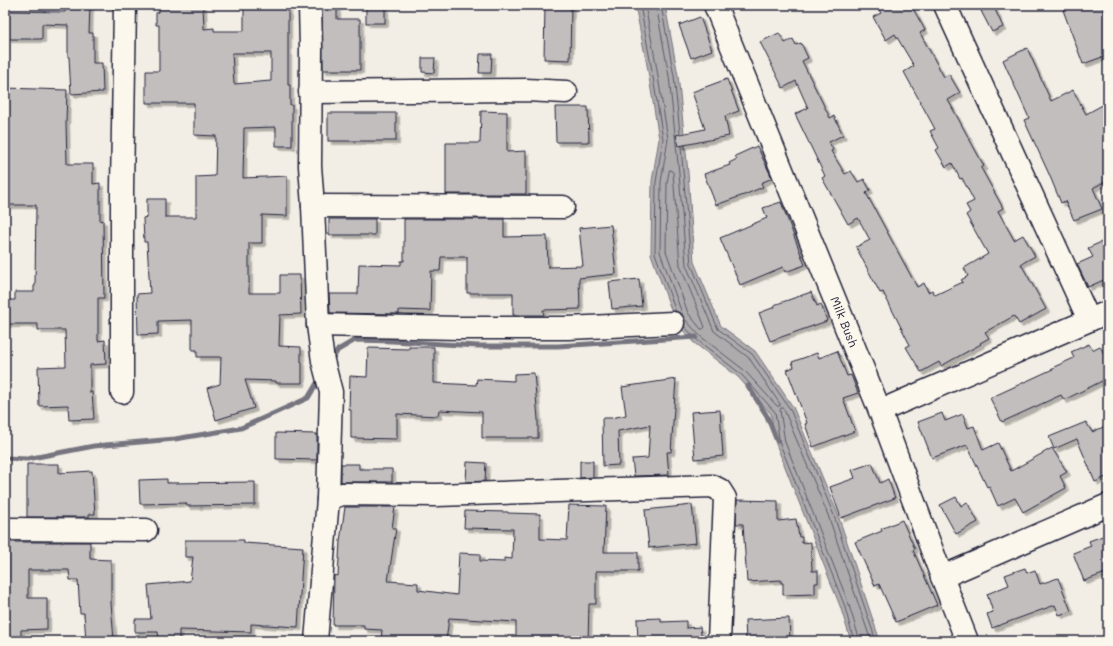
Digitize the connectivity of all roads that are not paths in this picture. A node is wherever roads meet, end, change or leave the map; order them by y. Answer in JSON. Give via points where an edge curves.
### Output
{"nodes":[{"id":1,"x":125,"y":5,"type":"edge"},
{"id":2,"x":310,"y":5,"type":"edge"},
{"id":3,"x":715,"y":5,"type":"edge"},
{"id":4,"x":945,"y":5,"type":"edge"},
{"id":5,"x":310,"y":92,"type":"junction"},
{"id":6,"x":566,"y":92,"type":"dead end"},
{"id":7,"x":313,"y":206,"type":"junction"},
{"id":8,"x":563,"y":207,"type":"dead end"},
{"id":9,"x":1099,"y":316,"type":"edge"},
{"id":10,"x":673,"y":323,"type":"dead end"},
{"id":11,"x":318,"y":325,"type":"junction"},
{"id":12,"x":122,"y":392,"type":"dead end"},
{"id":13,"x":880,"y":411,"type":"junction"},
{"id":14,"x":328,"y":499,"type":"junction"},
{"id":15,"x":1108,"y":505,"type":"edge"},
{"id":16,"x":5,"y":529,"type":"edge"},
{"id":17,"x":146,"y":530,"type":"dead end"},
{"id":18,"x":942,"y":577,"type":"junction"},
{"id":19,"x":316,"y":641,"type":"edge"},
{"id":20,"x":719,"y":641,"type":"edge"},
{"id":21,"x":967,"y":641,"type":"edge"}],
"edges":[{"from":1,"to":12,"type":"street"},
{"from":2,"to":5,"type":"street"},
{"from":3,"to":13,"type":"street","name":"Milk Bush"},
{"from":4,"to":9,"type":"street"},
{"from":5,"to":6,"type":"street"},
{"from":5,"to":7,"type":"street"},
{"from":7,"to":8,"type":"street"},
{"from":7,"to":11,"type":"street"},
{"from":9,"to":13,"type":"street"},
{"from":10,"to":11,"type":"street","via":[[568,328]]},
{"from":11,"to":14,"type":"street","via":[[330,392]]},
{"from":13,"to":18,"type":"street","name":"Milk Bush"},
{"from":14,"to":19,"type":"street"},
{"from":14,"to":20,"type":"street","via":[[342,494],[436,495],[712,486],[720,490],[725,498]]},
{"from":15,"to":18,"type":"street"},
{"from":16,"to":17,"type":"street"},
{"from":18,"to":21,"type":"street","name":"Milk Bush"}]}
